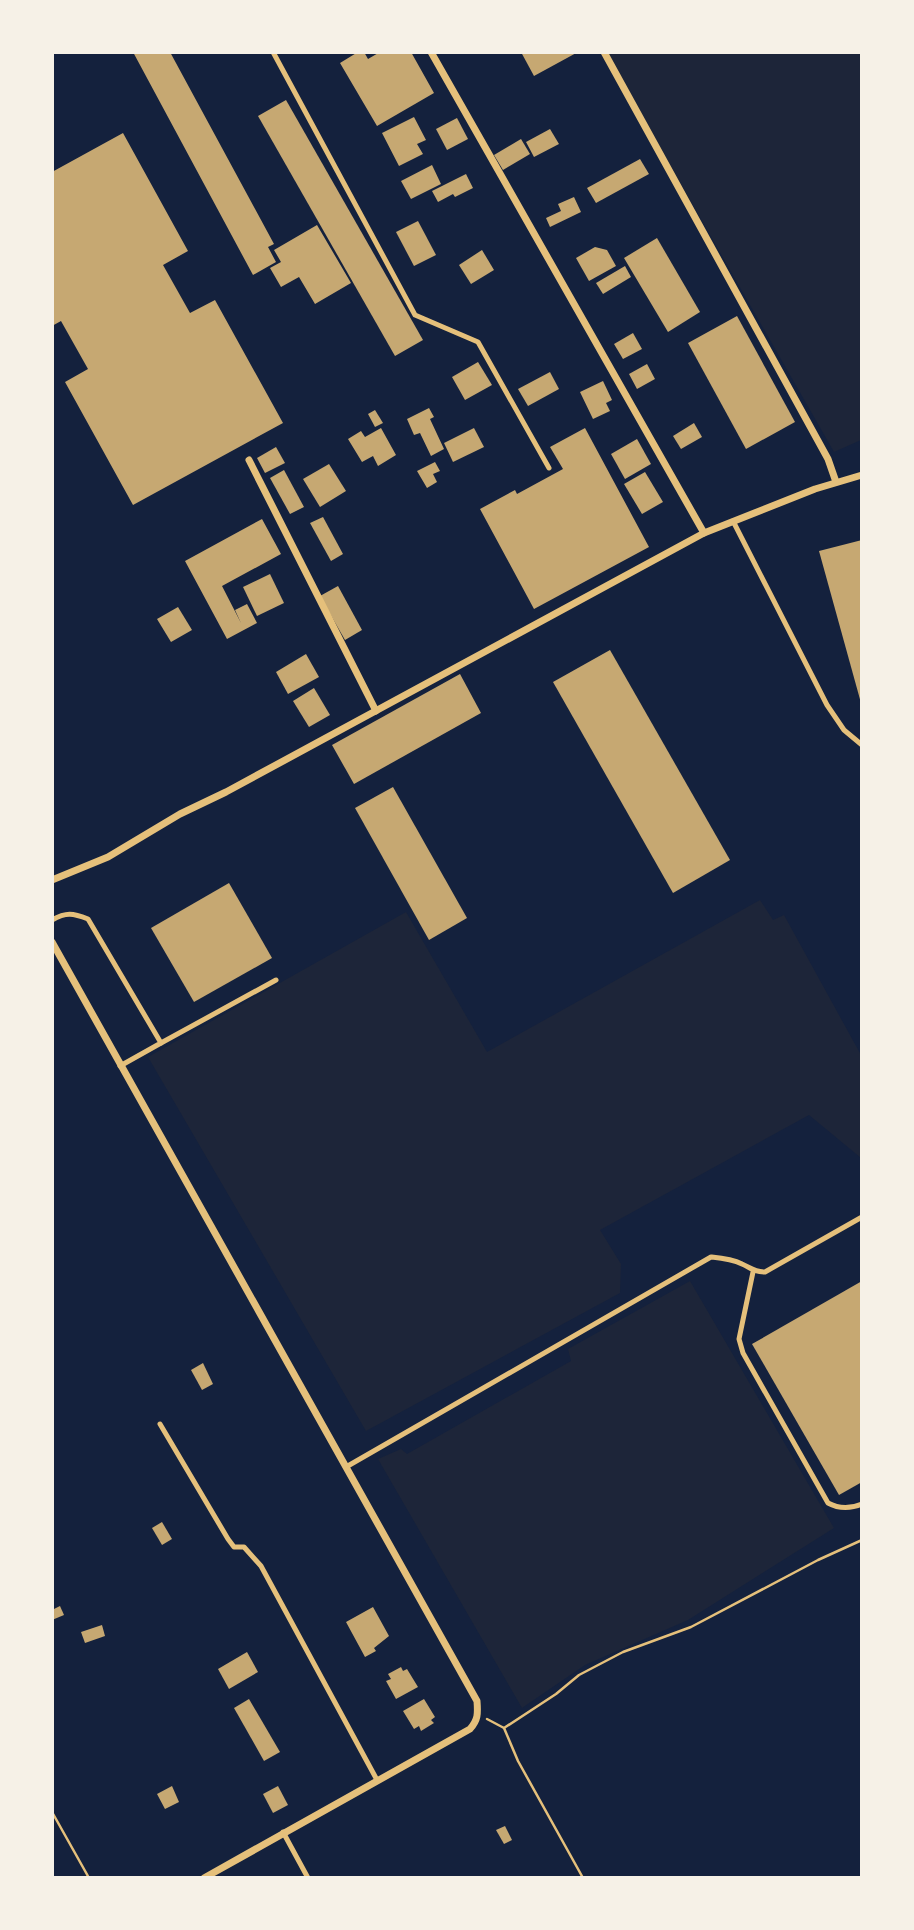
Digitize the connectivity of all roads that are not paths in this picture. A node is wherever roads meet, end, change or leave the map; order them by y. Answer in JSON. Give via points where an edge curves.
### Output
{"nodes":[{"id":1,"x":273,"y":52,"type":"edge"},
{"id":2,"x":431,"y":52,"type":"edge"},
{"id":3,"x":604,"y":52,"type":"edge"},
{"id":4,"x":249,"y":460,"type":"dead end"},
{"id":5,"x":548,"y":468,"type":"dead end"},
{"id":6,"x":862,"y":474,"type":"edge"},
{"id":7,"x":836,"y":482,"type":"junction"},
{"id":8,"x":733,"y":521,"type":"junction"},
{"id":9,"x":704,"y":533,"type":"junction"},
{"id":10,"x":376,"y":711,"type":"junction"},
{"id":11,"x":862,"y":745,"type":"edge"},
{"id":12,"x":52,"y":880,"type":"edge"},
{"id":13,"x":52,"y":920,"type":"edge"},
{"id":14,"x":52,"y":942,"type":"edge"},
{"id":15,"x":276,"y":980,"type":"dead end"},
{"id":16,"x":161,"y":1043,"type":"junction"},
{"id":17,"x":120,"y":1066,"type":"junction"},
{"id":18,"x":862,"y":1217,"type":"edge"},
{"id":19,"x":753,"y":1272,"type":"junction"},
{"id":20,"x":160,"y":1424,"type":"dead end"},
{"id":21,"x":346,"y":1467,"type":"junction"},
{"id":22,"x":862,"y":1504,"type":"edge"},
{"id":23,"x":377,"y":1780,"type":"junction"},
{"id":24,"x":283,"y":1832,"type":"junction"},
{"id":25,"x":204,"y":1878,"type":"edge"},
{"id":26,"x":308,"y":1878,"type":"edge"}],
"edges":[{"from":1,"to":5,"type":"lane","via":[[415,315],[478,342]]},
{"from":2,"to":9,"type":"street"},
{"from":3,"to":7,"type":"street","via":[[828,459]]},
{"from":4,"to":10,"type":"street"},
{"from":6,"to":7,"type":"street"},
{"from":7,"to":8,"type":"street"},
{"from":8,"to":9,"type":"street"},
{"from":8,"to":11,"type":"lane","via":[[827,705],[844,730]]},
{"from":9,"to":10,"type":"street"},
{"from":10,"to":12,"type":"street","via":[[108,856]]},
{"from":13,"to":16,"type":"lane","via":[[74,913],[88,919]]},
{"from":14,"to":17,"type":"street"},
{"from":15,"to":16,"type":"lane"},
{"from":16,"to":17,"type":"lane"},
{"from":17,"to":21,"type":"street"},
{"from":18,"to":19,"type":"lane","via":[[781,1265]]},
{"from":19,"to":21,"type":"lane","via":[[729,1259],[710,1257]]},
{"from":19,"to":22,"type":"lane","via":[[739,1339],[743,1353],[828,1503],[847,1508]]},
{"from":20,"to":23,"type":"lane","via":[[228,1539],[234,1546],[244,1547],[261,1566]]},
{"from":21,"to":23,"type":"street","via":[[477,1701],[478,1714],[470,1729]]},
{"from":23,"to":24,"type":"street"},
{"from":24,"to":25,"type":"street"},
{"from":24,"to":26,"type":"lane"}]}
